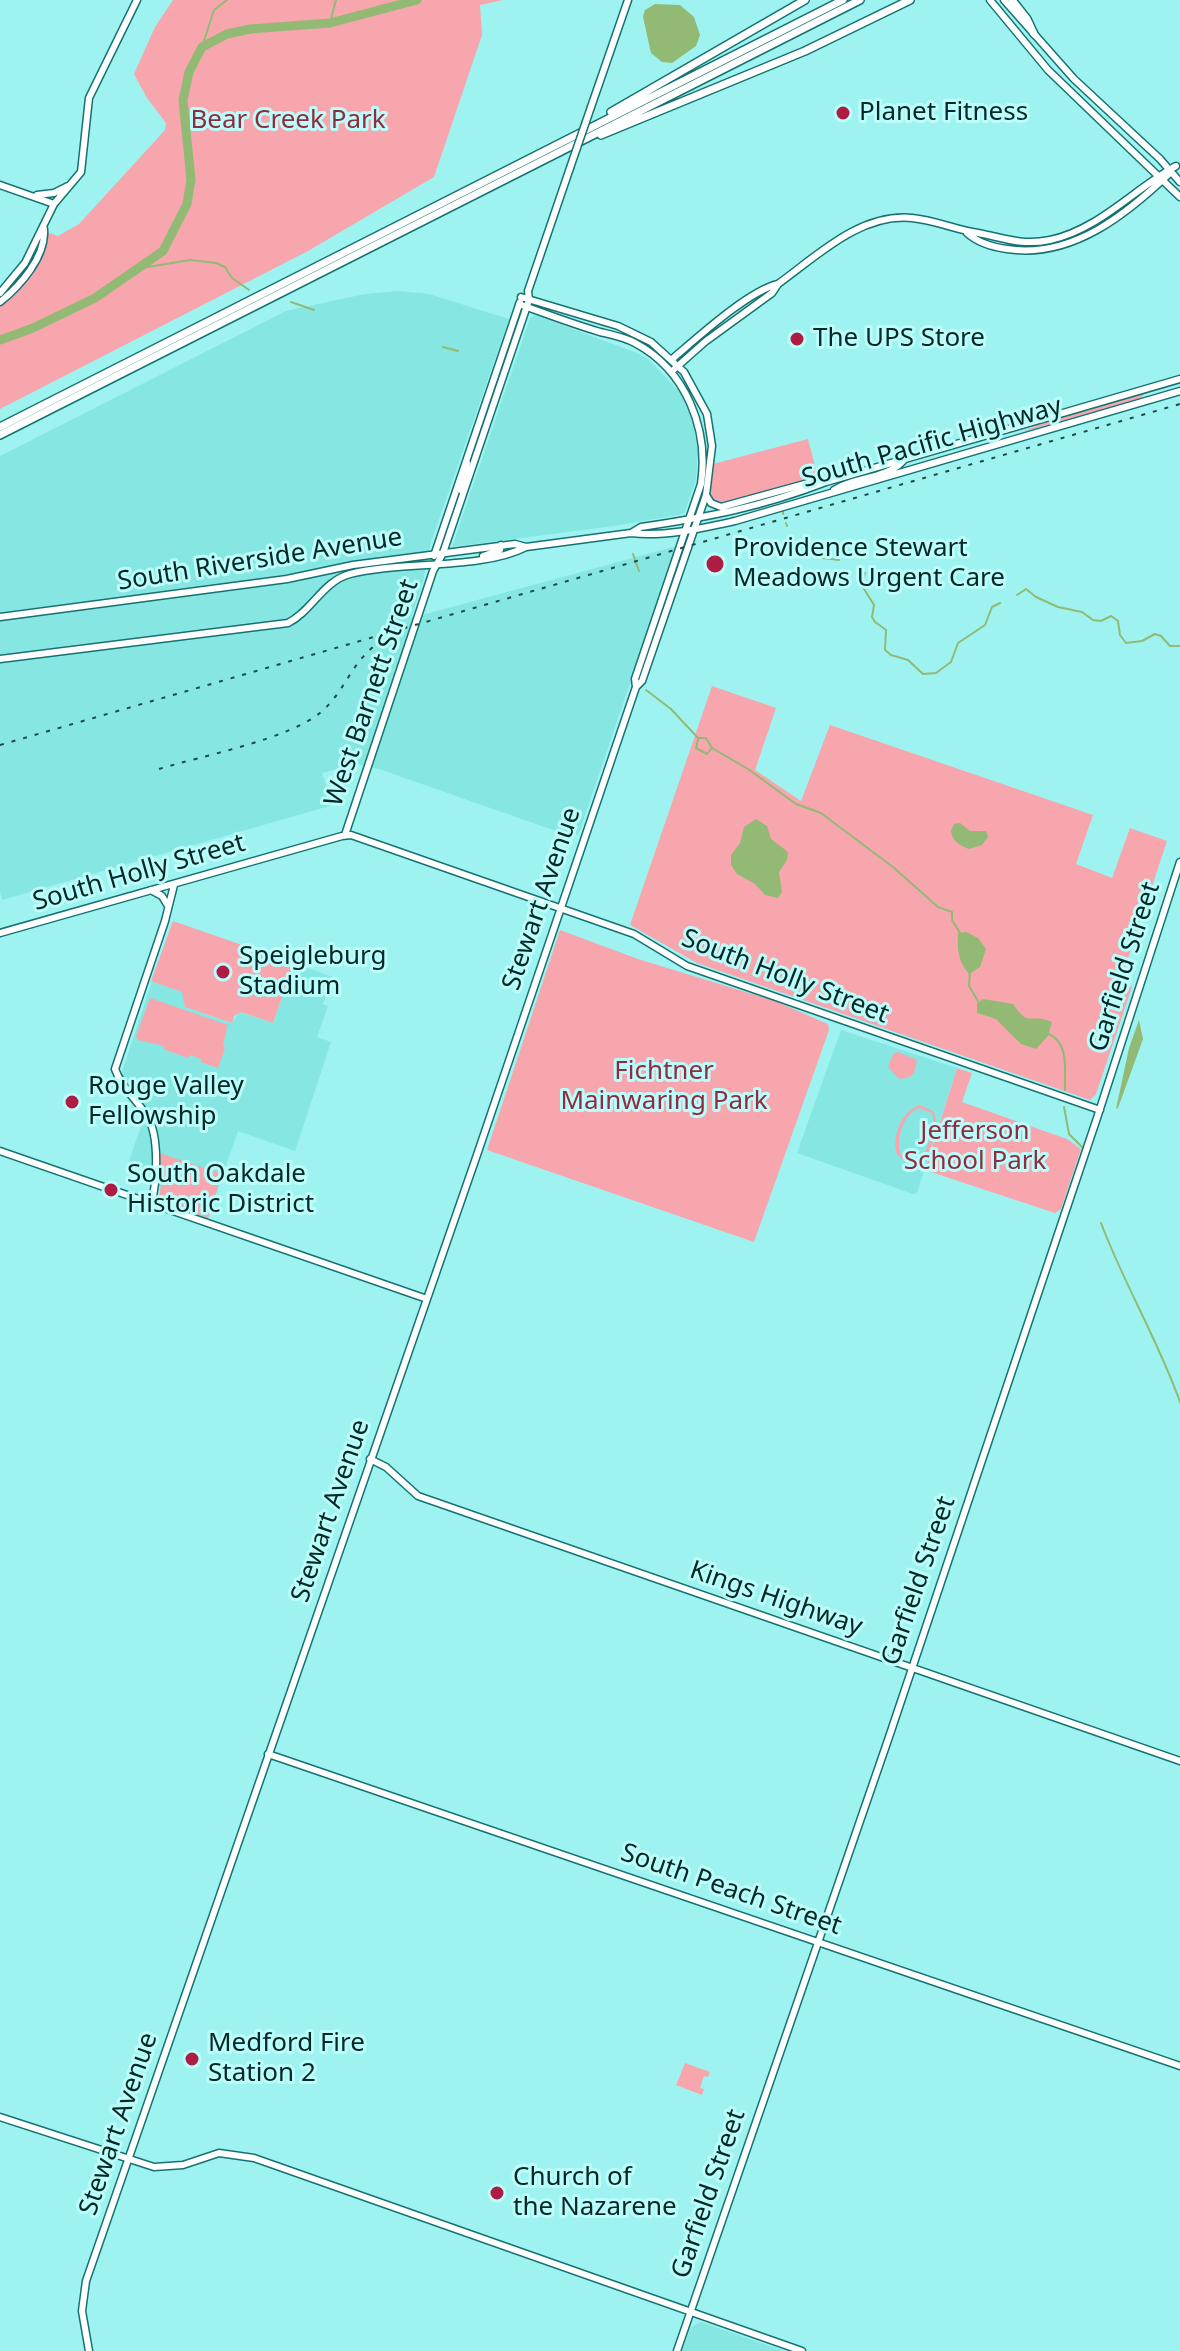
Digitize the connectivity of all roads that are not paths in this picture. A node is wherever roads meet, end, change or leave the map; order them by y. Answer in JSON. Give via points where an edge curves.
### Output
{"nodes":[{"id":1,"x":137,"y":0,"type":"edge"},
{"id":2,"x":628,"y":0,"type":"edge"},
{"id":3,"x":805,"y":0,"type":"edge"},
{"id":4,"x":843,"y":0,"type":"edge"},
{"id":5,"x":860,"y":0,"type":"edge"},
{"id":6,"x":910,"y":0,"type":"edge"},
{"id":7,"x":990,"y":0,"type":"edge"},
{"id":8,"x":1004,"y":0,"type":"edge"},
{"id":9,"x":1012,"y":0,"type":"edge"},
{"id":10,"x":1034,"y":34,"type":"junction"},
{"id":11,"x":569,"y":139,"type":"junction"},
{"id":12,"x":565,"y":149,"type":"junction"},
{"id":13,"x":1170,"y":170,"type":"junction"},
{"id":14,"x":1161,"y":177,"type":"junction"},
{"id":15,"x":74,"y":182,"type":"junction"},
{"id":16,"x":1180,"y":182,"type":"edge"},
{"id":17,"x":0,"y":185,"type":"edge"},
{"id":18,"x":32,"y":196,"type":"junction"},
{"id":19,"x":1180,"y":197,"type":"edge"},
{"id":20,"x":54,"y":204,"type":"junction"},
{"id":21,"x":1106,"y":214,"type":"junction"},
{"id":22,"x":43,"y":228,"type":"junction"},
{"id":23,"x":967,"y":233,"type":"junction"},
{"id":24,"x":1070,"y":234,"type":"junction"},
{"id":25,"x":1069,"y":244,"type":"junction"},
{"id":26,"x":1025,"y":251,"type":"junction"},
{"id":27,"x":778,"y":284,"type":"junction"},
{"id":28,"x":528,"y":291,"type":"junction"},
{"id":29,"x":0,"y":293,"type":"edge"},
{"id":30,"x":520,"y":301,"type":"junction"},
{"id":31,"x":0,"y":302,"type":"edge"},
{"id":32,"x":528,"y":304,"type":"junction"},
{"id":33,"x":672,"y":359,"type":"junction"},
{"id":34,"x":665,"y":365,"type":"junction"},
{"id":35,"x":679,"y":366,"type":"junction"},
{"id":36,"x":671,"y":372,"type":"junction"},
{"id":37,"x":1180,"y":379,"type":"edge"},
{"id":38,"x":1179,"y":391,"type":"edge"},
{"id":39,"x":0,"y":427,"type":"edge"},
{"id":40,"x":0,"y":435,"type":"edge"},
{"id":41,"x":466,"y":460,"type":"junction"},
{"id":42,"x":904,"y":460,"type":"junction"},
{"id":43,"x":826,"y":482,"type":"junction"},
{"id":44,"x":463,"y":492,"type":"junction"},
{"id":45,"x":706,"y":495,"type":"junction"},
{"id":46,"x":827,"y":495,"type":"junction"},
{"id":47,"x":698,"y":520,"type":"junction"},
{"id":48,"x":689,"y":521,"type":"junction"},
{"id":49,"x":694,"y":528,"type":"junction"},
{"id":50,"x":686,"y":529,"type":"junction"},
{"id":51,"x":631,"y":533,"type":"junction"},
{"id":52,"x":501,"y":545,"type":"junction"},
{"id":53,"x":526,"y":547,"type":"junction"},
{"id":54,"x":443,"y":553,"type":"junction"},
{"id":55,"x":434,"y":554,"type":"junction"},
{"id":56,"x":477,"y":559,"type":"junction"},
{"id":57,"x":436,"y":563,"type":"junction"},
{"id":58,"x":314,"y":573,"type":"junction"},
{"id":59,"x":327,"y":587,"type":"junction"},
{"id":60,"x":657,"y":612,"type":"junction"},
{"id":61,"x":0,"y":617,"type":"edge"},
{"id":62,"x":651,"y":657,"type":"junction"},
{"id":63,"x":0,"y":659,"type":"edge"},
{"id":64,"x":636,"y":687,"type":"junction"},
{"id":65,"x":345,"y":835,"type":"junction"},
{"id":66,"x":1180,"y":862,"type":"edge"},
{"id":67,"x":174,"y":885,"type":"junction"},
{"id":68,"x":151,"y":890,"type":"junction"},
{"id":69,"x":168,"y":908,"type":"junction"},
{"id":70,"x":559,"y":908,"type":"junction"},
{"id":71,"x":0,"y":933,"type":"edge"},
{"id":72,"x":1100,"y":1110,"type":"junction"},
{"id":73,"x":0,"y":1151,"type":"edge"},
{"id":74,"x":151,"y":1204,"type":"junction"},
{"id":75,"x":427,"y":1299,"type":"junction"},
{"id":76,"x":370,"y":1459,"type":"junction"},
{"id":77,"x":910,"y":1667,"type":"junction"},
{"id":78,"x":268,"y":1754,"type":"junction"},
{"id":79,"x":1180,"y":1761,"type":"edge"},
{"id":80,"x":819,"y":1942,"type":"junction"},
{"id":81,"x":1180,"y":2066,"type":"edge"},
{"id":82,"x":0,"y":2117,"type":"edge"},
{"id":83,"x":128,"y":2160,"type":"junction"},
{"id":84,"x":690,"y":2312,"type":"junction"},
{"id":85,"x":89,"y":2351,"type":"edge"},
{"id":86,"x":677,"y":2351,"type":"edge"},
{"id":87,"x":802,"y":2351,"type":"edge"}],
"edges":[{"from":1,"to":15,"type":"main road","via":[[92,88],[84,164]]},
{"from":2,"to":28,"type":"main road","bridge":true},
{"from":3,"to":11,"type":"highway"},
{"from":4,"to":11,"type":"highway"},
{"from":5,"to":12,"type":"highway"},
{"from":6,"to":12,"type":"highway","via":[[805,51]]},
{"from":7,"to":14,"type":"main road","via":[[1048,70]]},
{"from":8,"to":10,"type":"main road"},
{"from":9,"to":10,"type":"highway"},
{"from":10,"to":13,"type":"main road"},
{"from":11,"to":39,"type":"highway"},
{"from":12,"to":40,"type":"highway"},
{"from":13,"to":14,"type":"main road"},
{"from":13,"to":16,"type":"main road"},
{"from":14,"to":19,"type":"main road"},
{"from":14,"to":21,"type":"main road"},
{"from":14,"to":25,"type":"main road","via":[[1102,227]]},
{"from":15,"to":18,"type":"main road","via":[[54,193]]},
{"from":15,"to":20,"type":"main road"},
{"from":17,"to":18,"type":"main road"},
{"from":18,"to":20,"type":"main road"},
{"from":20,"to":22,"type":"main road"},
{"from":21,"to":24,"type":"main road"},
{"from":21,"to":25,"type":"main road"},
{"from":22,"to":29,"type":"main road","via":[[22,268]]},
{"from":22,"to":31,"type":"main road","via":[[33,264]]},
{"from":23,"to":24,"type":"main road","via":[[1015,242]]},
{"from":23,"to":26,"type":"main road","via":[[989,245]]},
{"from":23,"to":27,"type":"main road","via":[[912,218],[876,222],[847,235]]},
{"from":24,"to":26,"type":"main road","via":[[1061,242]]},
{"from":25,"to":26,"type":"main road"},
{"from":27,"to":33,"type":"main road"},
{"from":27,"to":35,"type":"main road"},
{"from":28,"to":30,"type":"main road"},
{"from":28,"to":32,"type":"main road"},
{"from":30,"to":32,"type":"main road"},
{"from":30,"to":41,"type":"main road"},
{"from":32,"to":33,"type":"main road","name":"Stewart Avenue","via":[[625,329]]},
{"from":32,"to":34,"type":"main road","name":"Stewart Avenue","via":[[626,338]]},
{"from":32,"to":44,"type":"main road"},
{"from":33,"to":34,"type":"main road"},
{"from":33,"to":35,"type":"main road","name":"Stewart Avenue"},
{"from":34,"to":36,"type":"main road","name":"Stewart Avenue"},
{"from":35,"to":36,"type":"main road"},
{"from":35,"to":45,"type":"main road","name":"Stewart Avenue","via":[[709,421],[712,459]]},
{"from":36,"to":48,"type":"main road","name":"Stewart Avenue","via":[[692,406],[702,441],[701,484]]},
{"from":37,"to":42,"type":"main road","name":"South Pacific Highway"},
{"from":38,"to":46,"type":"main road","name":"South Pacific Highway"},
{"from":41,"to":44,"type":"main road"},
{"from":41,"to":55,"type":"main road"},
{"from":42,"to":43,"type":"main road","name":"South Pacific Highway"},
{"from":42,"to":46,"type":"main road","via":[[895,469],[843,484]]},
{"from":43,"to":45,"type":"main road","via":[[721,507]]},
{"from":43,"to":47,"type":"main road","name":"South Pacific Highway"},
{"from":44,"to":54,"type":"main road"},
{"from":45,"to":47,"type":"main road","name":"Stewart Avenue"},
{"from":46,"to":49,"type":"main road","name":"South Pacific Highway"},
{"from":47,"to":48,"type":"main road","name":"South Riverside Avenue"},
{"from":47,"to":49,"type":"main road","name":"Stewart Avenue"},
{"from":48,"to":50,"type":"main road","name":"Stewart Avenue"},
{"from":48,"to":51,"type":"main road","name":"South Riverside Avenue"},
{"from":49,"to":50,"type":"main road","name":"South Riverside Avenue"},
{"from":49,"to":62,"type":"main road","name":"Stewart Avenue"},
{"from":50,"to":51,"type":"main road","name":"South Riverside Avenue"},
{"from":50,"to":60,"type":"main road","name":"Stewart Avenue"},
{"from":51,"to":53,"type":"main road","name":"South Riverside Avenue"},
{"from":52,"to":53,"type":"main road","name":"South Riverside Avenue"},
{"from":52,"to":54,"type":"main road","name":"South Riverside Avenue"},
{"from":52,"to":56,"type":"main road"},
{"from":53,"to":56,"type":"main road","name":"South Riverside Avenue"},
{"from":54,"to":55,"type":"main road","name":"South Riverside Avenue"},
{"from":54,"to":57,"type":"main road"},
{"from":55,"to":57,"type":"main road"},
{"from":55,"to":58,"type":"main road","name":"South Riverside Avenue"},
{"from":56,"to":57,"type":"main road","name":"South Riverside Avenue"},
{"from":57,"to":59,"type":"main road","name":"South Riverside Avenue","via":[[346,575]]},
{"from":57,"to":65,"type":"main road","name":"West Barnett Street"},
{"from":58,"to":59,"type":"main road","via":[[329,578]]},
{"from":58,"to":61,"type":"main road","name":"South Riverside Avenue"},
{"from":59,"to":63,"type":"main road","via":[[298,617],[280,625]]},
{"from":60,"to":62,"type":"main road"},
{"from":60,"to":64,"type":"main road","name":"Stewart Avenue"},
{"from":62,"to":64,"type":"main road","name":"Stewart Avenue"},
{"from":64,"to":70,"type":"main road","name":"Stewart Avenue"},
{"from":65,"to":67,"type":"main road","name":"South Holly Street"},
{"from":65,"to":70,"type":"main road","name":"South Holly Street"},
{"from":66,"to":72,"type":"main road","name":"Garfield Street"},
{"from":67,"to":68,"type":"main road","name":"South Holly Street"},
{"from":67,"to":69,"type":"main road"},
{"from":68,"to":69,"type":"main road"},
{"from":68,"to":71,"type":"main road","name":"South Holly Street"},
{"from":69,"to":74,"type":"main road","via":[[115,1069],[152,1127]]},
{"from":70,"to":72,"type":"main road","name":"South Holly Street","via":[[634,934],[687,966]]},
{"from":70,"to":75,"type":"main road","name":"Stewart Avenue"},
{"from":72,"to":77,"type":"main road","name":"Garfield Street"},
{"from":73,"to":74,"type":"main road"},
{"from":74,"to":75,"type":"main road"},
{"from":75,"to":76,"type":"main road","name":"Stewart Avenue"},
{"from":76,"to":77,"type":"main road","name":"Kings Highway","via":[[418,1496]]},
{"from":76,"to":78,"type":"main road","name":"Stewart Avenue"},
{"from":77,"to":79,"type":"main road","name":"Kings Highway"},
{"from":77,"to":80,"type":"main road","name":"Garfield Street"},
{"from":78,"to":80,"type":"main road","name":"South Peach Street"},
{"from":78,"to":83,"type":"main road","name":"Stewart Avenue"},
{"from":80,"to":81,"type":"main road","name":"South Peach Street"},
{"from":80,"to":84,"type":"main road","name":"Garfield Street"},
{"from":82,"to":83,"type":"main road"},
{"from":83,"to":84,"type":"main road","via":[[170,2167],[212,2154],[244,2155]]},
{"from":83,"to":85,"type":"main road","name":"Stewart Avenue","via":[[84,2289]]},
{"from":84,"to":86,"type":"main road","name":"Garfield Street"},
{"from":84,"to":87,"type":"main road"}]}
